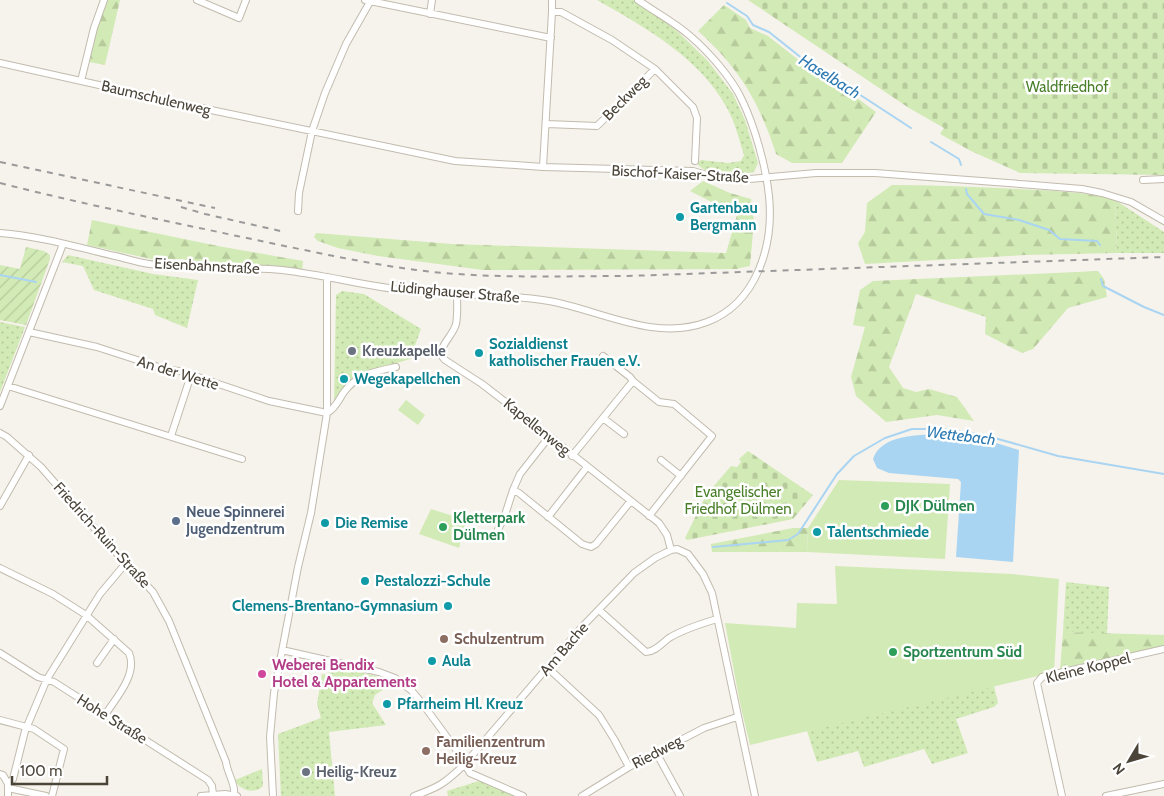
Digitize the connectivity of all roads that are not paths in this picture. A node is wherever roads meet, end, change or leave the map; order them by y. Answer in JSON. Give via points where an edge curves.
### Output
{"nodes":[{"id":1,"x":104,"y":0,"type":"edge"},
{"id":2,"x":197,"y":0,"type":"edge"},
{"id":3,"x":246,"y":0,"type":"edge"},
{"id":4,"x":432,"y":0,"type":"edge"},
{"id":5,"x":552,"y":0,"type":"edge"},
{"id":6,"x":638,"y":0,"type":"edge"},
{"id":7,"x":369,"y":1,"type":"edge"},
{"id":8,"x":552,"y":12,"type":"junction"},
{"id":9,"x":430,"y":14,"type":"junction"},
{"id":10,"x":551,"y":38,"type":"junction"},
{"id":11,"x":0,"y":63,"type":"edge"},
{"id":12,"x":654,"y":69,"type":"junction"},
{"id":13,"x":82,"y":81,"type":"junction"},
{"id":14,"x":547,"y":124,"type":"junction"},
{"id":15,"x":312,"y":131,"type":"junction"},
{"id":16,"x":695,"y":161,"type":"dead end"},
{"id":17,"x":543,"y":167,"type":"junction"},
{"id":18,"x":767,"y":177,"type":"junction"},
{"id":19,"x":1164,"y":179,"type":"edge"},
{"id":20,"x":1142,"y":180,"type":"dead end"},
{"id":21,"x":298,"y":211,"type":"dead end"},
{"id":22,"x":1164,"y":221,"type":"edge"},
{"id":23,"x":0,"y":233,"type":"edge"},
{"id":24,"x":63,"y":244,"type":"junction"},
{"id":25,"x":327,"y":278,"type":"junction"},
{"id":26,"x":457,"y":294,"type":"junction"},
{"id":27,"x":29,"y":332,"type":"junction"},
{"id":28,"x":603,"y":356,"type":"dead end"},
{"id":29,"x":396,"y":367,"type":"dead end"},
{"id":30,"x":190,"y":375,"type":"junction"},
{"id":31,"x":633,"y":381,"type":"junction"},
{"id":32,"x":8,"y":386,"type":"junction"},
{"id":33,"x":0,"y":406,"type":"edge"},
{"id":34,"x":327,"y":412,"type":"junction"},
{"id":35,"x":603,"y":418,"type":"junction"},
{"id":36,"x":0,"y":433,"type":"edge"},
{"id":37,"x":624,"y":434,"type":"dead end"},
{"id":38,"x":171,"y":436,"type":"junction"},
{"id":39,"x":549,"y":437,"type":"junction"},
{"id":40,"x":29,"y":455,"type":"junction"},
{"id":41,"x":572,"y":456,"type":"junction"},
{"id":42,"x":242,"y":459,"type":"dead end"},
{"id":43,"x":661,"y":460,"type":"dead end"},
{"id":44,"x":587,"y":467,"type":"junction"},
{"id":45,"x":681,"y":476,"type":"junction"},
{"id":46,"x":513,"y":490,"type":"junction"},
{"id":47,"x":630,"y":502,"type":"junction"},
{"id":48,"x":0,"y":506,"type":"edge"},
{"id":49,"x":649,"y":516,"type":"junction"},
{"id":50,"x":548,"y":517,"type":"junction"},
{"id":51,"x":494,"y":538,"type":"dead end"},
{"id":52,"x":674,"y":550,"type":"junction"},
{"id":53,"x":126,"y":563,"type":"junction"},
{"id":54,"x":0,"y":568,"type":"edge"},
{"id":55,"x":599,"y":610,"type":"junction"},
{"id":56,"x":86,"y":614,"type":"junction"},
{"id":57,"x":717,"y":619,"type":"junction"},
{"id":58,"x":114,"y":638,"type":"junction"},
{"id":59,"x":1164,"y":649,"type":"edge"},
{"id":60,"x":282,"y":650,"type":"junction"},
{"id":61,"x":0,"y":653,"type":"edge"},
{"id":62,"x":98,"y":663,"type":"dead end"},
{"id":63,"x":548,"y":668,"type":"junction"},
{"id":64,"x":48,"y":679,"type":"junction"},
{"id":65,"x":106,"y":715,"type":"junction"},
{"id":66,"x":737,"y":717,"type":"junction"},
{"id":67,"x":0,"y":720,"type":"edge"},
{"id":68,"x":27,"y":726,"type":"junction"},
{"id":69,"x":657,"y":754,"type":"junction"},
{"id":70,"x":464,"y":764,"type":"junction"},
{"id":71,"x":628,"y":768,"type":"junction"},
{"id":72,"x":0,"y":774,"type":"edge"},
{"id":73,"x":1164,"y":784,"type":"edge"},
{"id":74,"x":8,"y":786,"type":"junction"},
{"id":75,"x":213,"y":794,"type":"junction"},
{"id":76,"x":236,"y":795,"type":"edge"},
{"id":77,"x":8,"y":796,"type":"edge"},
{"id":78,"x":46,"y":796,"type":"edge"},
{"id":79,"x":52,"y":796,"type":"edge"},
{"id":80,"x":201,"y":796,"type":"edge"},
{"id":81,"x":273,"y":796,"type":"edge"},
{"id":82,"x":414,"y":796,"type":"edge"},
{"id":83,"x":523,"y":796,"type":"edge"},
{"id":84,"x":582,"y":796,"type":"edge"},
{"id":85,"x":680,"y":796,"type":"edge"},
{"id":86,"x":755,"y":796,"type":"edge"},
{"id":87,"x":1062,"y":796,"type":"edge"},
{"id":88,"x":1106,"y":796,"type":"edge"}],
"edges":[{"from":1,"to":13,"type":"street"},
{"from":2,"to":3,"type":"street","via":[[239,18]]},
{"from":4,"to":9,"type":"street"},
{"from":5,"to":8,"type":"street"},
{"from":6,"to":18,"type":"street","name":"Lüdinghauser Straße","via":[[689,35],[720,67],[742,99]]},
{"from":7,"to":9,"type":"street"},
{"from":7,"to":15,"type":"street","via":[[346,44]]},
{"from":8,"to":10,"type":"street"},
{"from":8,"to":12,"type":"street","via":[[561,12],[585,24]]},
{"from":9,"to":10,"type":"street"},
{"from":10,"to":14,"type":"street"},
{"from":11,"to":13,"type":"street","name":"Baumschulenweg"},
{"from":12,"to":14,"type":"street","name":"Beckweg","via":[[598,126]]},
{"from":12,"to":16,"type":"street","name":"Beckweg","via":[[696,110]]},
{"from":13,"to":15,"type":"street","name":"Baumschulenweg"},
{"from":14,"to":17,"type":"street"},
{"from":15,"to":17,"type":"street","name":"Bischof-Kaiser-Straße","via":[[455,161]]},
{"from":15,"to":21,"type":"street"},
{"from":17,"to":18,"type":"street","name":"Bischof-Kaiser-Straße","via":[[692,171],[738,180]]},
{"from":18,"to":22,"type":"street","name":"Bischof-Kaiser-Straße","via":[[816,172],[875,173],[1082,189],[1131,202]]},
{"from":18,"to":26,"type":"street","name":"Lüdinghauser Straße","via":[[771,216],[762,266],[747,291],[723,314],[709,321],[662,328],[548,301]]},
{"from":19,"to":20,"type":"street"},
{"from":23,"to":24,"type":"street","name":"Eisenbahnstraße"},
{"from":24,"to":25,"type":"street","name":"Eisenbahnstraße","via":[[157,266],[234,266]]},
{"from":24,"to":27,"type":"street"},
{"from":25,"to":26,"type":"street","name":"Lüdinghauser Straße"},
{"from":25,"to":34,"type":"street"},
{"from":26,"to":39,"type":"street","name":"Kapellenweg","via":[[456,323],[440,354]]},
{"from":27,"to":30,"type":"street","name":"An der Wette","via":[[97,347]]},
{"from":27,"to":32,"type":"street"},
{"from":28,"to":31,"type":"street"},
{"from":29,"to":34,"type":"street","via":[[356,379]]},
{"from":30,"to":34,"type":"street","name":"An der Wette","via":[[269,401]]},
{"from":30,"to":38,"type":"street"},
{"from":31,"to":35,"type":"street"},
{"from":31,"to":45,"type":"street","via":[[659,402],[674,404],[712,436]]},
{"from":32,"to":33,"type":"street"},
{"from":32,"to":38,"type":"street"},
{"from":34,"to":60,"type":"street","via":[[311,513]]},
{"from":35,"to":37,"type":"street"},
{"from":35,"to":41,"type":"street"},
{"from":36,"to":40,"type":"street","name":"Friedrich-Ruin-Straße"},
{"from":38,"to":42,"type":"street"},
{"from":39,"to":41,"type":"street","name":"Kapellenweg"},
{"from":39,"to":46,"type":"street","via":[[520,474]]},
{"from":40,"to":48,"type":"street"},
{"from":40,"to":53,"type":"street","name":"Friedrich-Ruin-Straße"},
{"from":41,"to":44,"type":"street","name":"Kapellenweg"},
{"from":43,"to":45,"type":"street"},
{"from":44,"to":47,"type":"street","name":"Kapellenweg"},
{"from":44,"to":50,"type":"street"},
{"from":45,"to":49,"type":"street"},
{"from":46,"to":50,"type":"street"},
{"from":46,"to":51,"type":"street"},
{"from":47,"to":49,"type":"street","name":"Kapellenweg"},
{"from":47,"to":50,"type":"street","via":[[591,548]]},
{"from":49,"to":52,"type":"street","name":"Kapellenweg","via":[[659,523]]},
{"from":52,"to":55,"type":"street","name":"Am Bache","via":[[654,558],[634,573]]},
{"from":52,"to":57,"type":"street","name":"Kapellenweg","via":[[688,554],[703,574],[712,593]]},
{"from":53,"to":56,"type":"street"},
{"from":53,"to":76,"type":"street","name":"Friedrich-Ruin-Straße","via":[[150,587],[169,621],[226,762]]},
{"from":54,"to":56,"type":"street"},
{"from":55,"to":57,"type":"street","via":[[646,652],[692,627]]},
{"from":55,"to":63,"type":"street","name":"Am Bache"},
{"from":56,"to":58,"type":"street"},
{"from":56,"to":64,"type":"street"},
{"from":57,"to":66,"type":"street","name":"Kapellenweg"},
{"from":58,"to":62,"type":"street"},
{"from":58,"to":65,"type":"street","via":[[129,654],[131,668]]},
{"from":59,"to":87,"type":"street","name":"Kleine Koppel","via":[[1042,676],[1037,683]]},
{"from":60,"to":70,"type":"street","via":[[387,674],[403,684],[422,703]]},
{"from":60,"to":81,"type":"street","via":[[270,732]]},
{"from":61,"to":64,"type":"street","name":"Hohe Straße","via":[[38,677]]},
{"from":63,"to":70,"type":"street","name":"Am Bache"},
{"from":63,"to":71,"type":"street","via":[[599,715]]},
{"from":64,"to":65,"type":"street","name":"Hohe Straße"},
{"from":64,"to":68,"type":"street"},
{"from":65,"to":75,"type":"street","name":"Hohe Straße","via":[[208,780]]},
{"from":66,"to":69,"type":"street","name":"Riedweg","via":[[704,728]]},
{"from":66,"to":86,"type":"street","name":"Kapellenweg"},
{"from":67,"to":68,"type":"street"},
{"from":68,"to":74,"type":"street","via":[[14,779]]},
{"from":68,"to":79,"type":"street","via":[[64,749]]},
{"from":69,"to":71,"type":"street","name":"Riedweg"},
{"from":69,"to":85,"type":"street"},
{"from":70,"to":82,"type":"street","name":"Am Bache","via":[[447,782]]},
{"from":70,"to":83,"type":"street","via":[[470,774]]},
{"from":71,"to":84,"type":"street","name":"Riedweg"},
{"from":72,"to":74,"type":"street"},
{"from":73,"to":88,"type":"street"},
{"from":74,"to":77,"type":"street"},
{"from":74,"to":78,"type":"street"},
{"from":75,"to":76,"type":"street"},
{"from":75,"to":80,"type":"street"}]}
